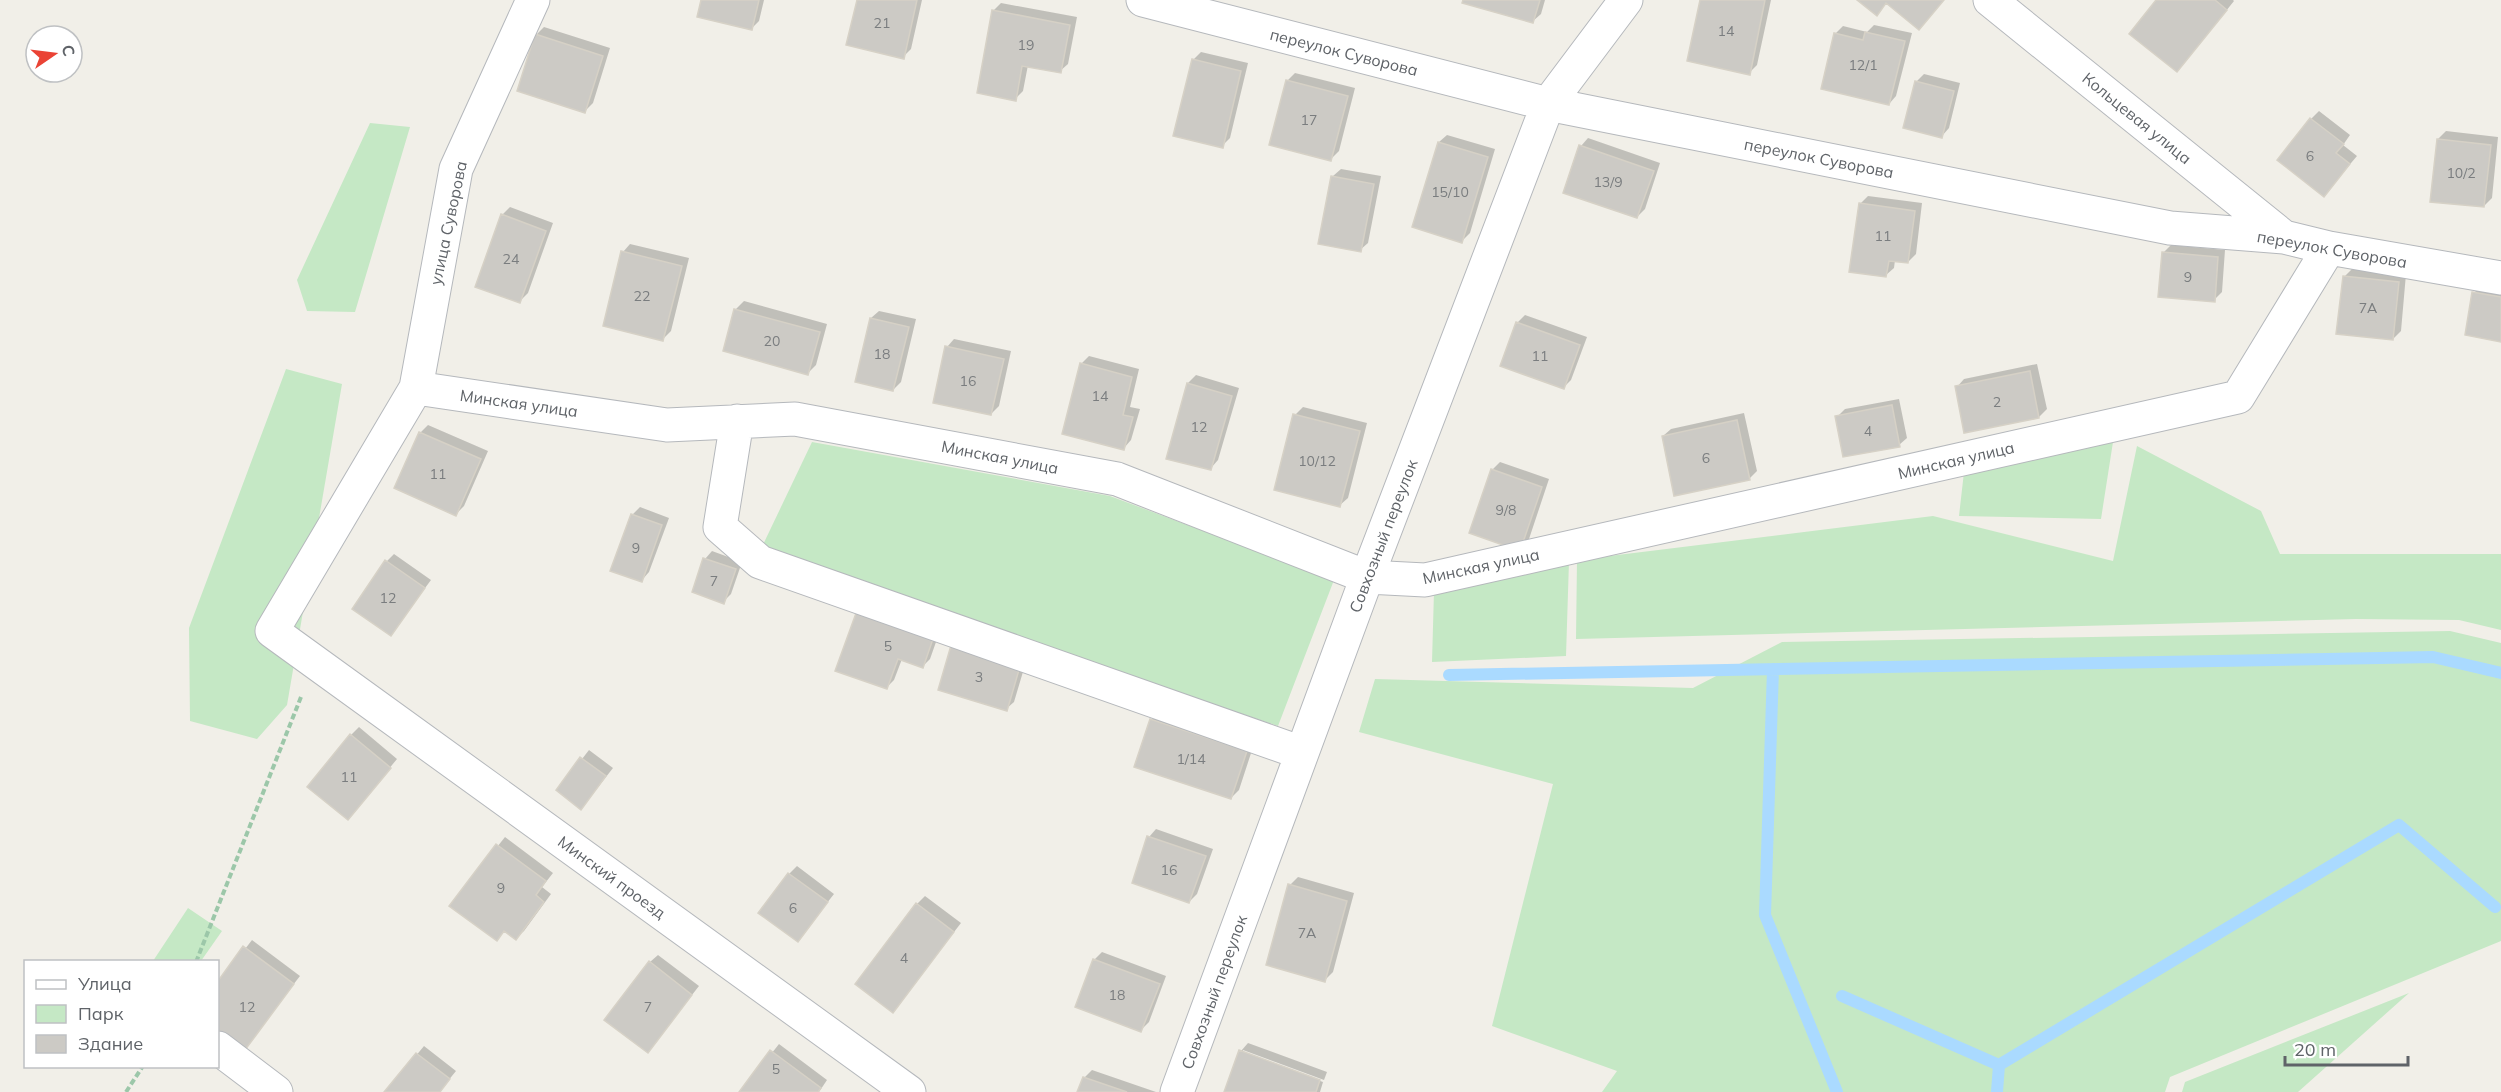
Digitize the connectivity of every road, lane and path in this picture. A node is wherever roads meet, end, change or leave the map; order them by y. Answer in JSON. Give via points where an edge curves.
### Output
{"nodes":[{"id":1,"x":533,"y":0,"type":"edge"},
{"id":2,"x":1143,"y":0,"type":"edge"},
{"id":3,"x":1626,"y":0,"type":"edge"},
{"id":4,"x":1990,"y":0,"type":"edge"},
{"id":5,"x":1548,"y":104,"type":"junction"},
{"id":6,"x":2284,"y":237,"type":"junction"},
{"id":7,"x":2329,"y":248,"type":"junction"},
{"id":8,"x":2501,"y":278,"type":"edge"},
{"id":9,"x":416,"y":388,"type":"junction"},
{"id":10,"x":737,"y":421,"type":"junction"},
{"id":11,"x":1367,"y":577,"type":"junction"},
{"id":12,"x":315,"y":663,"type":"junction"},
{"id":13,"x":1302,"y":753,"type":"junction"},
{"id":14,"x":197,"y":960,"type":"edge"},
{"id":15,"x":219,"y":1049,"type":"edge"},
{"id":16,"x":142,"y":1068,"type":"edge"},
{"id":17,"x":126,"y":1092,"type":"edge"},
{"id":18,"x":276,"y":1092,"type":"edge"},
{"id":19,"x":909,"y":1092,"type":"edge"},
{"id":20,"x":1177,"y":1092,"type":"edge"}],
"edges":[{"from":1,"to":9,"type":"street","name":"улица Суворова","via":[[456,169]]},
{"from":2,"to":5,"type":"street","name":"переулок Суворова"},
{"from":3,"to":5,"type":"street","name":"Совхозный переулок"},
{"from":4,"to":6,"type":"street","name":"Кольцевая улица"},
{"from":5,"to":6,"type":"street","name":"переулок Суворова","via":[[2170,228]]},
{"from":5,"to":11,"type":"street","name":"Совхозный переулок"},
{"from":6,"to":7,"type":"street","name":"переулок Суворова"},
{"from":7,"to":8,"type":"street","name":"переулок Суворова"},
{"from":7,"to":11,"type":"street","name":"Минская улица","via":[[2238,397],[1425,580]]},
{"from":9,"to":10,"type":"street","name":"Минская улица","via":[[667,425]]},
{"from":9,"to":12,"type":"street","name":"Минский проезд","via":[[272,631]]},
{"from":10,"to":11,"type":"street","name":"Минская улица","via":[[795,418],[1117,479]]},
{"from":10,"to":13,"type":"street","via":[[720,527],[760,562]]},
{"from":11,"to":13,"type":"street","name":"Совхозный переулок"},
{"from":12,"to":14,"type":"path"},
{"from":12,"to":19,"type":"street","name":"Минский проезд"},
{"from":13,"to":20,"type":"street","name":"Совхозный переулок"},
{"from":15,"to":18,"type":"street"},
{"from":16,"to":17,"type":"path"}]}
